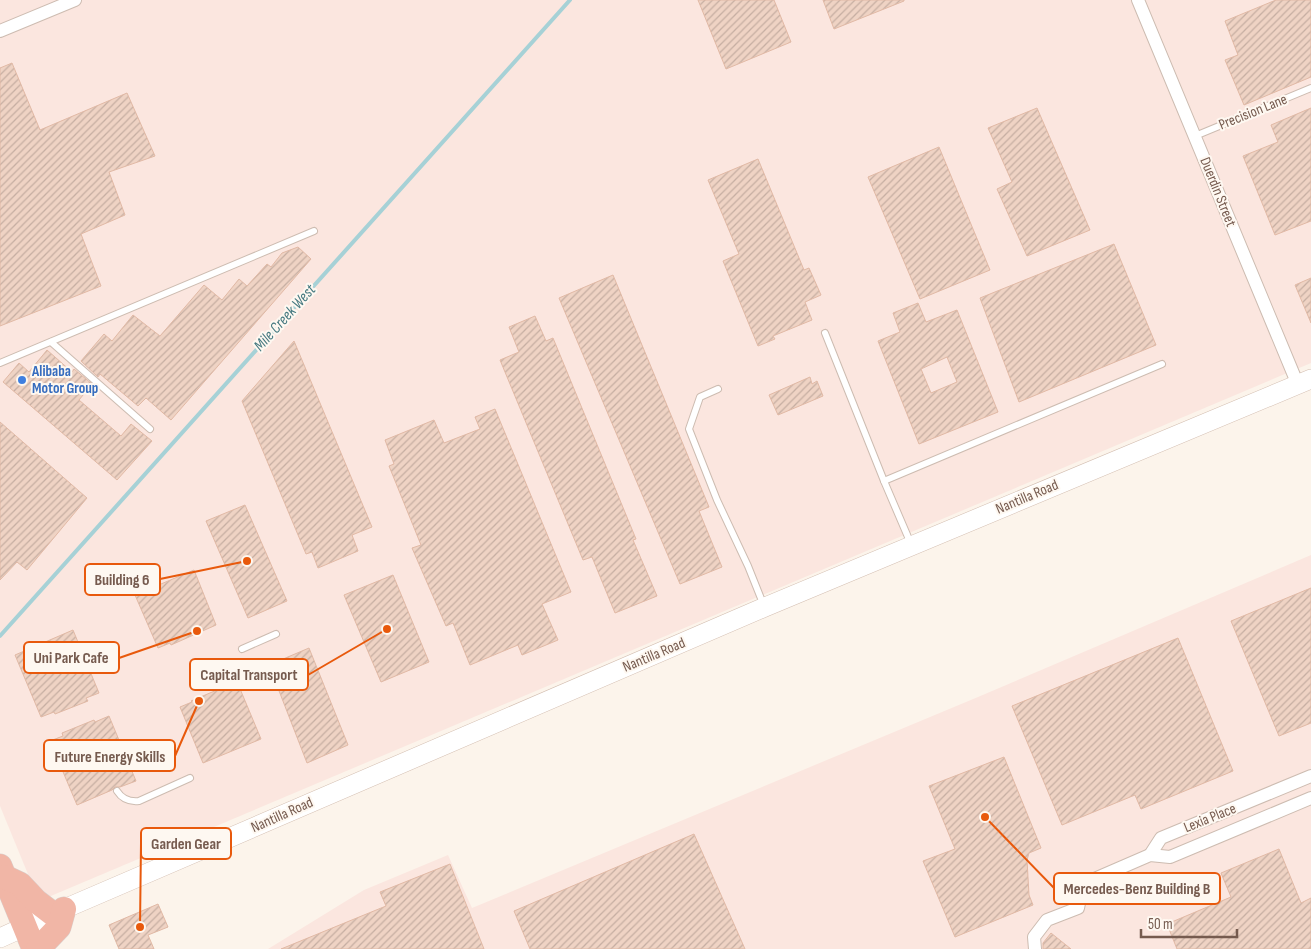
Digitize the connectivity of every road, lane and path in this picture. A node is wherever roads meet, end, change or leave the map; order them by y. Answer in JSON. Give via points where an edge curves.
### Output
{"nodes":[{"id":1,"x":75,"y":0,"type":"edge"},
{"id":2,"x":1138,"y":0,"type":"edge"},
{"id":3,"x":0,"y":31,"type":"edge"},
{"id":4,"x":1311,"y":88,"type":"edge"},
{"id":5,"x":1195,"y":136,"type":"junction"},
{"id":6,"x":314,"y":231,"type":"dead end"},
{"id":7,"x":825,"y":333,"type":"dead end"},
{"id":8,"x":51,"y":342,"type":"junction"},
{"id":9,"x":0,"y":363,"type":"edge"},
{"id":10,"x":1162,"y":364,"type":"dead end"},
{"id":11,"x":1305,"y":382,"type":"edge"},
{"id":12,"x":718,"y":389,"type":"dead end"},
{"id":13,"x":150,"y":429,"type":"dead end"},
{"id":14,"x":884,"y":481,"type":"junction"},
{"id":15,"x":912,"y":545,"type":"junction"},
{"id":16,"x":765,"y":607,"type":"junction"},
{"id":17,"x":276,"y":634,"type":"dead end"},
{"id":18,"x":242,"y":649,"type":"dead end"},
{"id":19,"x":1311,"y":776,"type":"edge"},
{"id":20,"x":190,"y":778,"type":"dead end"},
{"id":21,"x":1277,"y":790,"type":"junction"},
{"id":22,"x":117,"y":791,"type":"dead end"},
{"id":23,"x":1311,"y":798,"type":"edge"},
{"id":24,"x":1285,"y":809,"type":"junction"},
{"id":25,"x":1150,"y":855,"type":"junction"},
{"id":26,"x":2,"y":871,"type":"edge"},
{"id":27,"x":59,"y":911,"type":"junction"},
{"id":28,"x":25,"y":927,"type":"junction"},
{"id":29,"x":0,"y":938,"type":"edge"},
{"id":30,"x":34,"y":949,"type":"edge"},
{"id":31,"x":38,"y":949,"type":"edge"},
{"id":32,"x":1035,"y":949,"type":"edge"}],
"edges":[{"from":1,"to":3,"type":"street"},
{"from":2,"to":5,"type":"street","name":"Duerdin Street"},
{"from":4,"to":5,"type":"lane","name":"Precision Lane"},
{"from":5,"to":11,"type":"street","name":"Duerdin Street"},
{"from":6,"to":8,"type":"lane"},
{"from":7,"to":14,"type":"lane"},
{"from":8,"to":9,"type":"lane"},
{"from":8,"to":13,"type":"lane"},
{"from":10,"to":14,"type":"lane"},
{"from":11,"to":15,"type":"street","name":"Nantilla Road"},
{"from":12,"to":16,"type":"lane","via":[[700,397],[689,429]]},
{"from":14,"to":15,"type":"lane"},
{"from":15,"to":16,"type":"street","name":"Nantilla Road"},
{"from":16,"to":27,"type":"street","name":"Nantilla Road"},
{"from":17,"to":18,"type":"lane"},
{"from":19,"to":21,"type":"street","name":"Lexia Place"},
{"from":20,"to":22,"type":"lane","via":[[132,802]]},
{"from":21,"to":24,"type":"street"},
{"from":21,"to":25,"type":"street","name":"Lexia Place","via":[[1162,838]]},
{"from":23,"to":24,"type":"street","name":"Lexia Place"},
{"from":24,"to":25,"type":"street","name":"Lexia Place","via":[[1170,857]]},
{"from":25,"to":32,"type":"street","name":"Lexia Place","via":[[1083,884],[1078,908],[1047,920],[1034,937]]},
{"from":26,"to":27,"type":"highway","via":[[36,901]]},
{"from":26,"to":28,"type":"highway"},
{"from":27,"to":28,"type":"street","name":"Nantilla Road"},
{"from":27,"to":31,"type":"highway","via":[[60,927]]},
{"from":28,"to":29,"type":"street","name":"Nantilla Road"},
{"from":28,"to":30,"type":"highway"}]}
